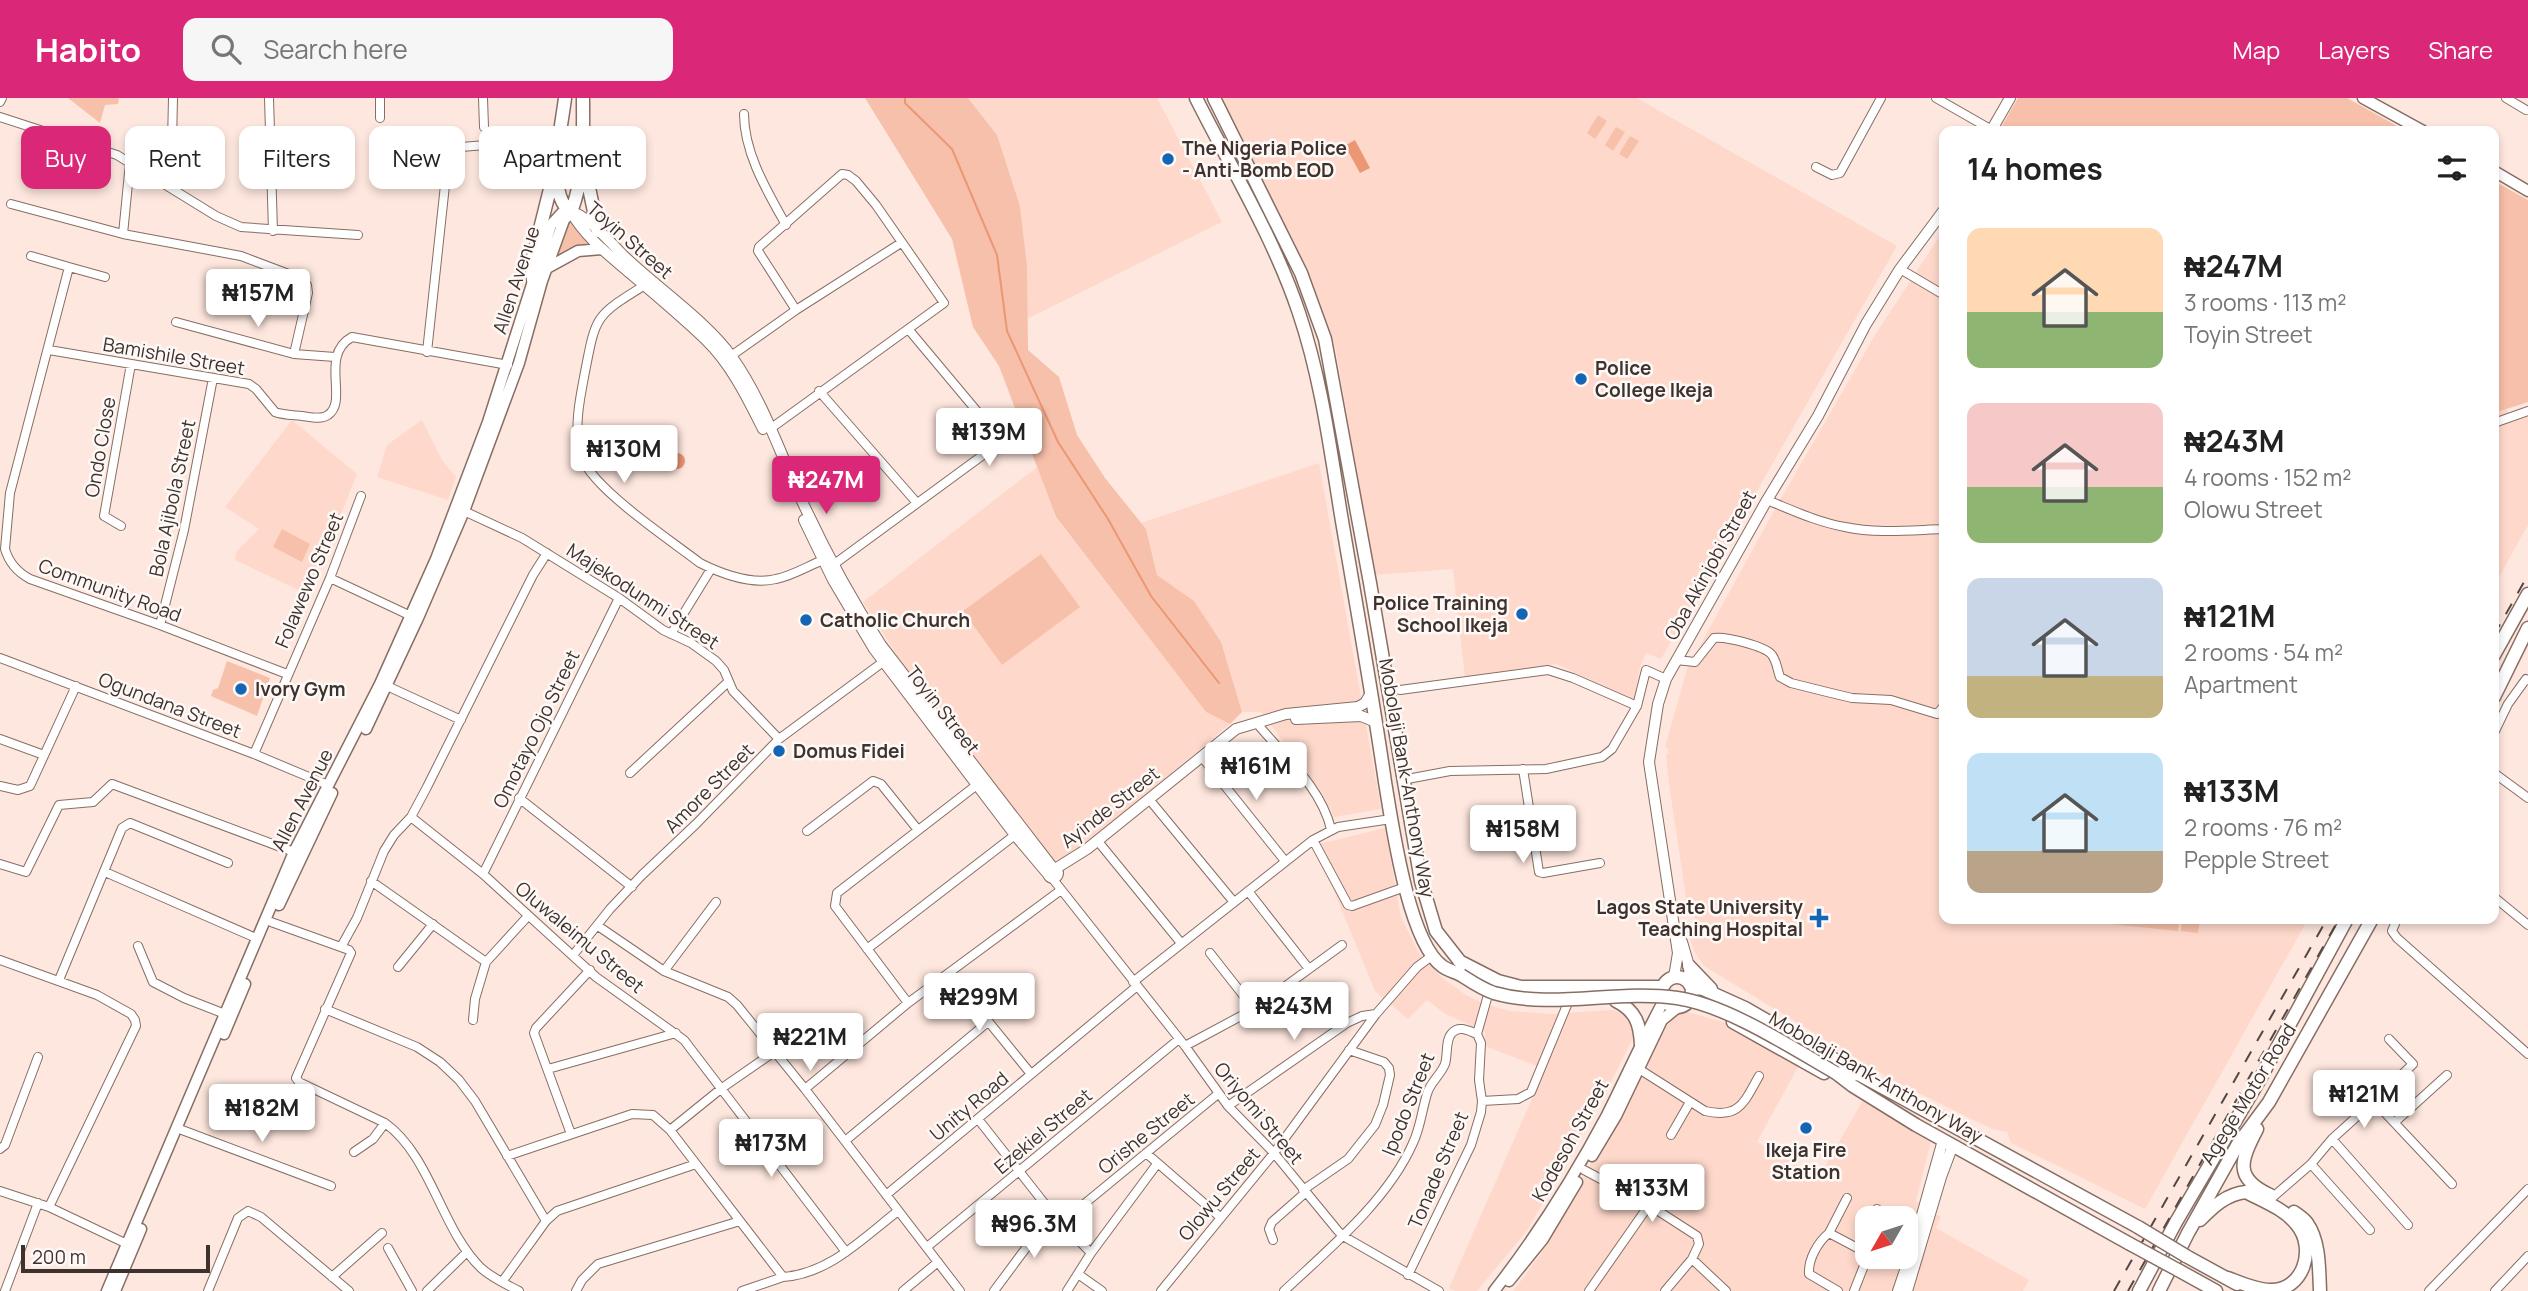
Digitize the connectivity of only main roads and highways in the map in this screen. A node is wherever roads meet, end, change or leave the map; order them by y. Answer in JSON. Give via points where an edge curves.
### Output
{"nodes":[{"id":1,"x":583,"y":98,"type":"edge"},
{"id":2,"x":1196,"y":98,"type":"edge"},
{"id":3,"x":1214,"y":98,"type":"edge"},
{"id":4,"x":2364,"y":98,"type":"edge"},
{"id":5,"x":565,"y":101,"type":"edge"},
{"id":6,"x":561,"y":126,"type":"edge"},
{"id":7,"x":567,"y":126,"type":"edge"},
{"id":8,"x":582,"y":126,"type":"edge"},
{"id":9,"x":2414,"y":126,"type":"edge"},
{"id":10,"x":2499,"y":174,"type":"edge"},
{"id":11,"x":550,"y":189,"type":"edge"},
{"id":12,"x":559,"y":189,"type":"edge"},
{"id":13,"x":579,"y":189,"type":"edge"},
{"id":14,"x":589,"y":189,"type":"edge"},
{"id":15,"x":2528,"y":191,"type":"edge"},
{"id":16,"x":571,"y":212,"type":"junction"},
{"id":17,"x":598,"y":231,"type":"road end"},
{"id":18,"x":602,"y":249,"type":"road end"},
{"id":19,"x":547,"y":268,"type":"junction"},
{"id":20,"x":533,"y":280,"type":"junction"},
{"id":21,"x":2528,"y":594,"type":"edge"},
{"id":22,"x":2528,"y":628,"type":"edge"},
{"id":23,"x":2499,"y":646,"type":"edge"},
{"id":24,"x":1383,"y":671,"type":"junction"},
{"id":25,"x":1368,"y":673,"type":"junction"},
{"id":26,"x":2499,"y":687,"type":"edge"},
{"id":27,"x":2344,"y":924,"type":"edge"},
{"id":28,"x":2369,"y":924,"type":"edge"},
{"id":29,"x":1689,"y":966,"type":"road end"},
{"id":30,"x":1444,"y":968,"type":"junction"},
{"id":31,"x":1461,"y":968,"type":"junction"},
{"id":32,"x":1602,"y":986,"type":"junction"},
{"id":33,"x":1691,"y":986,"type":"junction"},
{"id":34,"x":1717,"y":994,"type":"junction"},
{"id":35,"x":1664,"y":995,"type":"junction"},
{"id":36,"x":1610,"y":1002,"type":"junction"},
{"id":37,"x":1683,"y":1005,"type":"junction"},
{"id":38,"x":1745,"y":1008,"type":"junction"},
{"id":39,"x":1737,"y":1024,"type":"junction"},
{"id":40,"x":1640,"y":1045,"type":"junction"},
{"id":41,"x":1838,"y":1071,"type":"junction"},
{"id":42,"x":1860,"y":1074,"type":"junction"},
{"id":43,"x":1853,"y":1086,"type":"junction"},
{"id":44,"x":2269,"y":1102,"type":"junction"},
{"id":45,"x":2222,"y":1173,"type":"junction"},
{"id":46,"x":2248,"y":1188,"type":"junction"},
{"id":47,"x":2188,"y":1233,"type":"junction"},
{"id":48,"x":1522,"y":1254,"type":"junction"},
{"id":49,"x":2228,"y":1278,"type":"junction"},
{"id":50,"x":107,"y":1291,"type":"edge"},
{"id":51,"x":115,"y":1291,"type":"edge"},
{"id":52,"x":1488,"y":1291,"type":"edge"},
{"id":53,"x":1494,"y":1291,"type":"edge"},
{"id":54,"x":1503,"y":1291,"type":"edge"},
{"id":55,"x":2139,"y":1291,"type":"edge"},
{"id":56,"x":2159,"y":1291,"type":"edge"},
{"id":57,"x":2216,"y":1291,"type":"edge"},
{"id":58,"x":2249,"y":1291,"type":"edge"},
{"id":59,"x":2320,"y":1291,"type":"edge"}],
"edges":[{"from":1,"to":8,"type":"main road"},
{"from":2,"to":25,"type":"main road","name":"Mobolaji Bank-Anthony Way","via":[[1272,251],[1309,344]]},
{"from":3,"to":24,"type":"main road","name":"Mobolaji Bank-Anthony Way","via":[[1301,272],[1325,340]]},
{"from":4,"to":9,"type":"main road"},
{"from":5,"to":6,"type":"main road"},
{"from":5,"to":7,"type":"main road"},
{"from":10,"to":15,"type":"main road"},
{"from":11,"to":20,"type":"main road","via":[[531,265]]},
{"from":12,"to":16,"type":"main road","via":[[565,208]]},
{"from":13,"to":16,"type":"main road"},
{"from":14,"to":17,"type":"main road"},
{"from":16,"to":19,"type":"main road","name":"Allen Avenue"},
{"from":16,"to":20,"type":"main road","name":"Allen Avenue","via":[[562,213],[551,225]]},
{"from":18,"to":19,"type":"main road","via":[[578,251]]},
{"from":19,"to":51,"type":"main road","name":"Allen Avenue","via":[[519,363],[464,511],[387,687],[300,856]]},
{"from":20,"to":50,"type":"main road","name":"Allen Avenue","via":[[508,365],[441,547],[380,684],[294,852]]},
{"from":21,"to":23,"type":"main road"},
{"from":22,"to":26,"type":"main road"},
{"from":24,"to":25,"type":"main road"},
{"from":24,"to":31,"type":"main road","name":"Mobolaji Bank-Anthony Way","via":[[1427,906],[1436,931]]},
{"from":25,"to":30,"type":"main road","name":"Mobolaji Bank-Anthony Way","via":[[1405,887],[1416,925]]},
{"from":27,"to":55,"type":"main road","name":"Agege Motor Road"},
{"from":28,"to":44,"type":"main road","name":"Agege Motor Road"},
{"from":29,"to":34,"type":"main road"},
{"from":30,"to":31,"type":"main road","name":"Mobolaji Bank-Anthony Way"},
{"from":30,"to":36,"type":"main road","via":[[1488,995],[1521,1002]]},
{"from":31,"to":32,"type":"main road","via":[[1521,987]]},
{"from":31,"to":41,"type":"main road","name":"Mobolaji Bank-Anthony Way","bridge":true,"via":[[1485,982],[1521,991],[1637,990],[1697,997],[1734,1011]]},
{"from":32,"to":35,"type":"main road"},
{"from":32,"to":36,"type":"main road","via":[[1609,991]]},
{"from":33,"to":34,"type":"main road"},
{"from":33,"to":35,"type":"main road","via":[[1674,977]]},
{"from":33,"to":37,"type":"main road","via":[[1692,996]]},
{"from":34,"to":38,"type":"main road"},
{"from":35,"to":36,"type":"main road"},
{"from":35,"to":37,"type":"main road","via":[[1669,1005]]},
{"from":35,"to":40,"type":"main road","name":"Kodesoh Street"},
{"from":36,"to":40,"type":"main road","via":[[1624,1005],[1635,1016]]},
{"from":37,"to":39,"type":"main road"},
{"from":37,"to":54,"type":"main road","name":"Kodesoh Street","via":[[1662,1020],[1584,1170],[1543,1239]]},
{"from":38,"to":39,"type":"main road","via":[[1738,1012]]},
{"from":38,"to":42,"type":"main road"},
{"from":39,"to":43,"type":"main road"},
{"from":40,"to":48,"type":"main road","name":"Kodesoh Street","via":[[1563,1193]]},
{"from":41,"to":42,"type":"main road","name":"Mobolaji Bank-Anthony Way"},
{"from":41,"to":43,"type":"main road","name":"Mobolaji Bank-Anthony Way"},
{"from":42,"to":49,"type":"main road","name":"Mobolaji Bank-Anthony Way","bridge":true},
{"from":43,"to":57,"type":"main road","name":"Mobolaji Bank-Anthony Way","bridge":true},
{"from":44,"to":45,"type":"main road","name":"Agege Motor Road"},
{"from":44,"to":46,"type":"main road","via":[[2243,1157]]},
{"from":45,"to":46,"type":"main road"},
{"from":45,"to":47,"type":"main road","name":"Agege Motor Road"},
{"from":46,"to":47,"type":"main road","via":[[2214,1206]]},
{"from":46,"to":49,"type":"main road","via":[[2297,1225],[2306,1259],[2300,1276],[2272,1291]]},
{"from":46,"to":59,"type":"main road","via":[[2273,1197],[2307,1224],[2318,1260]]},
{"from":47,"to":56,"type":"main road","name":"Agege Motor Road"},
{"from":48,"to":52,"type":"main road"},
{"from":48,"to":53,"type":"main road","name":"Kodesoh Street"},
{"from":49,"to":58,"type":"main road"}]}
